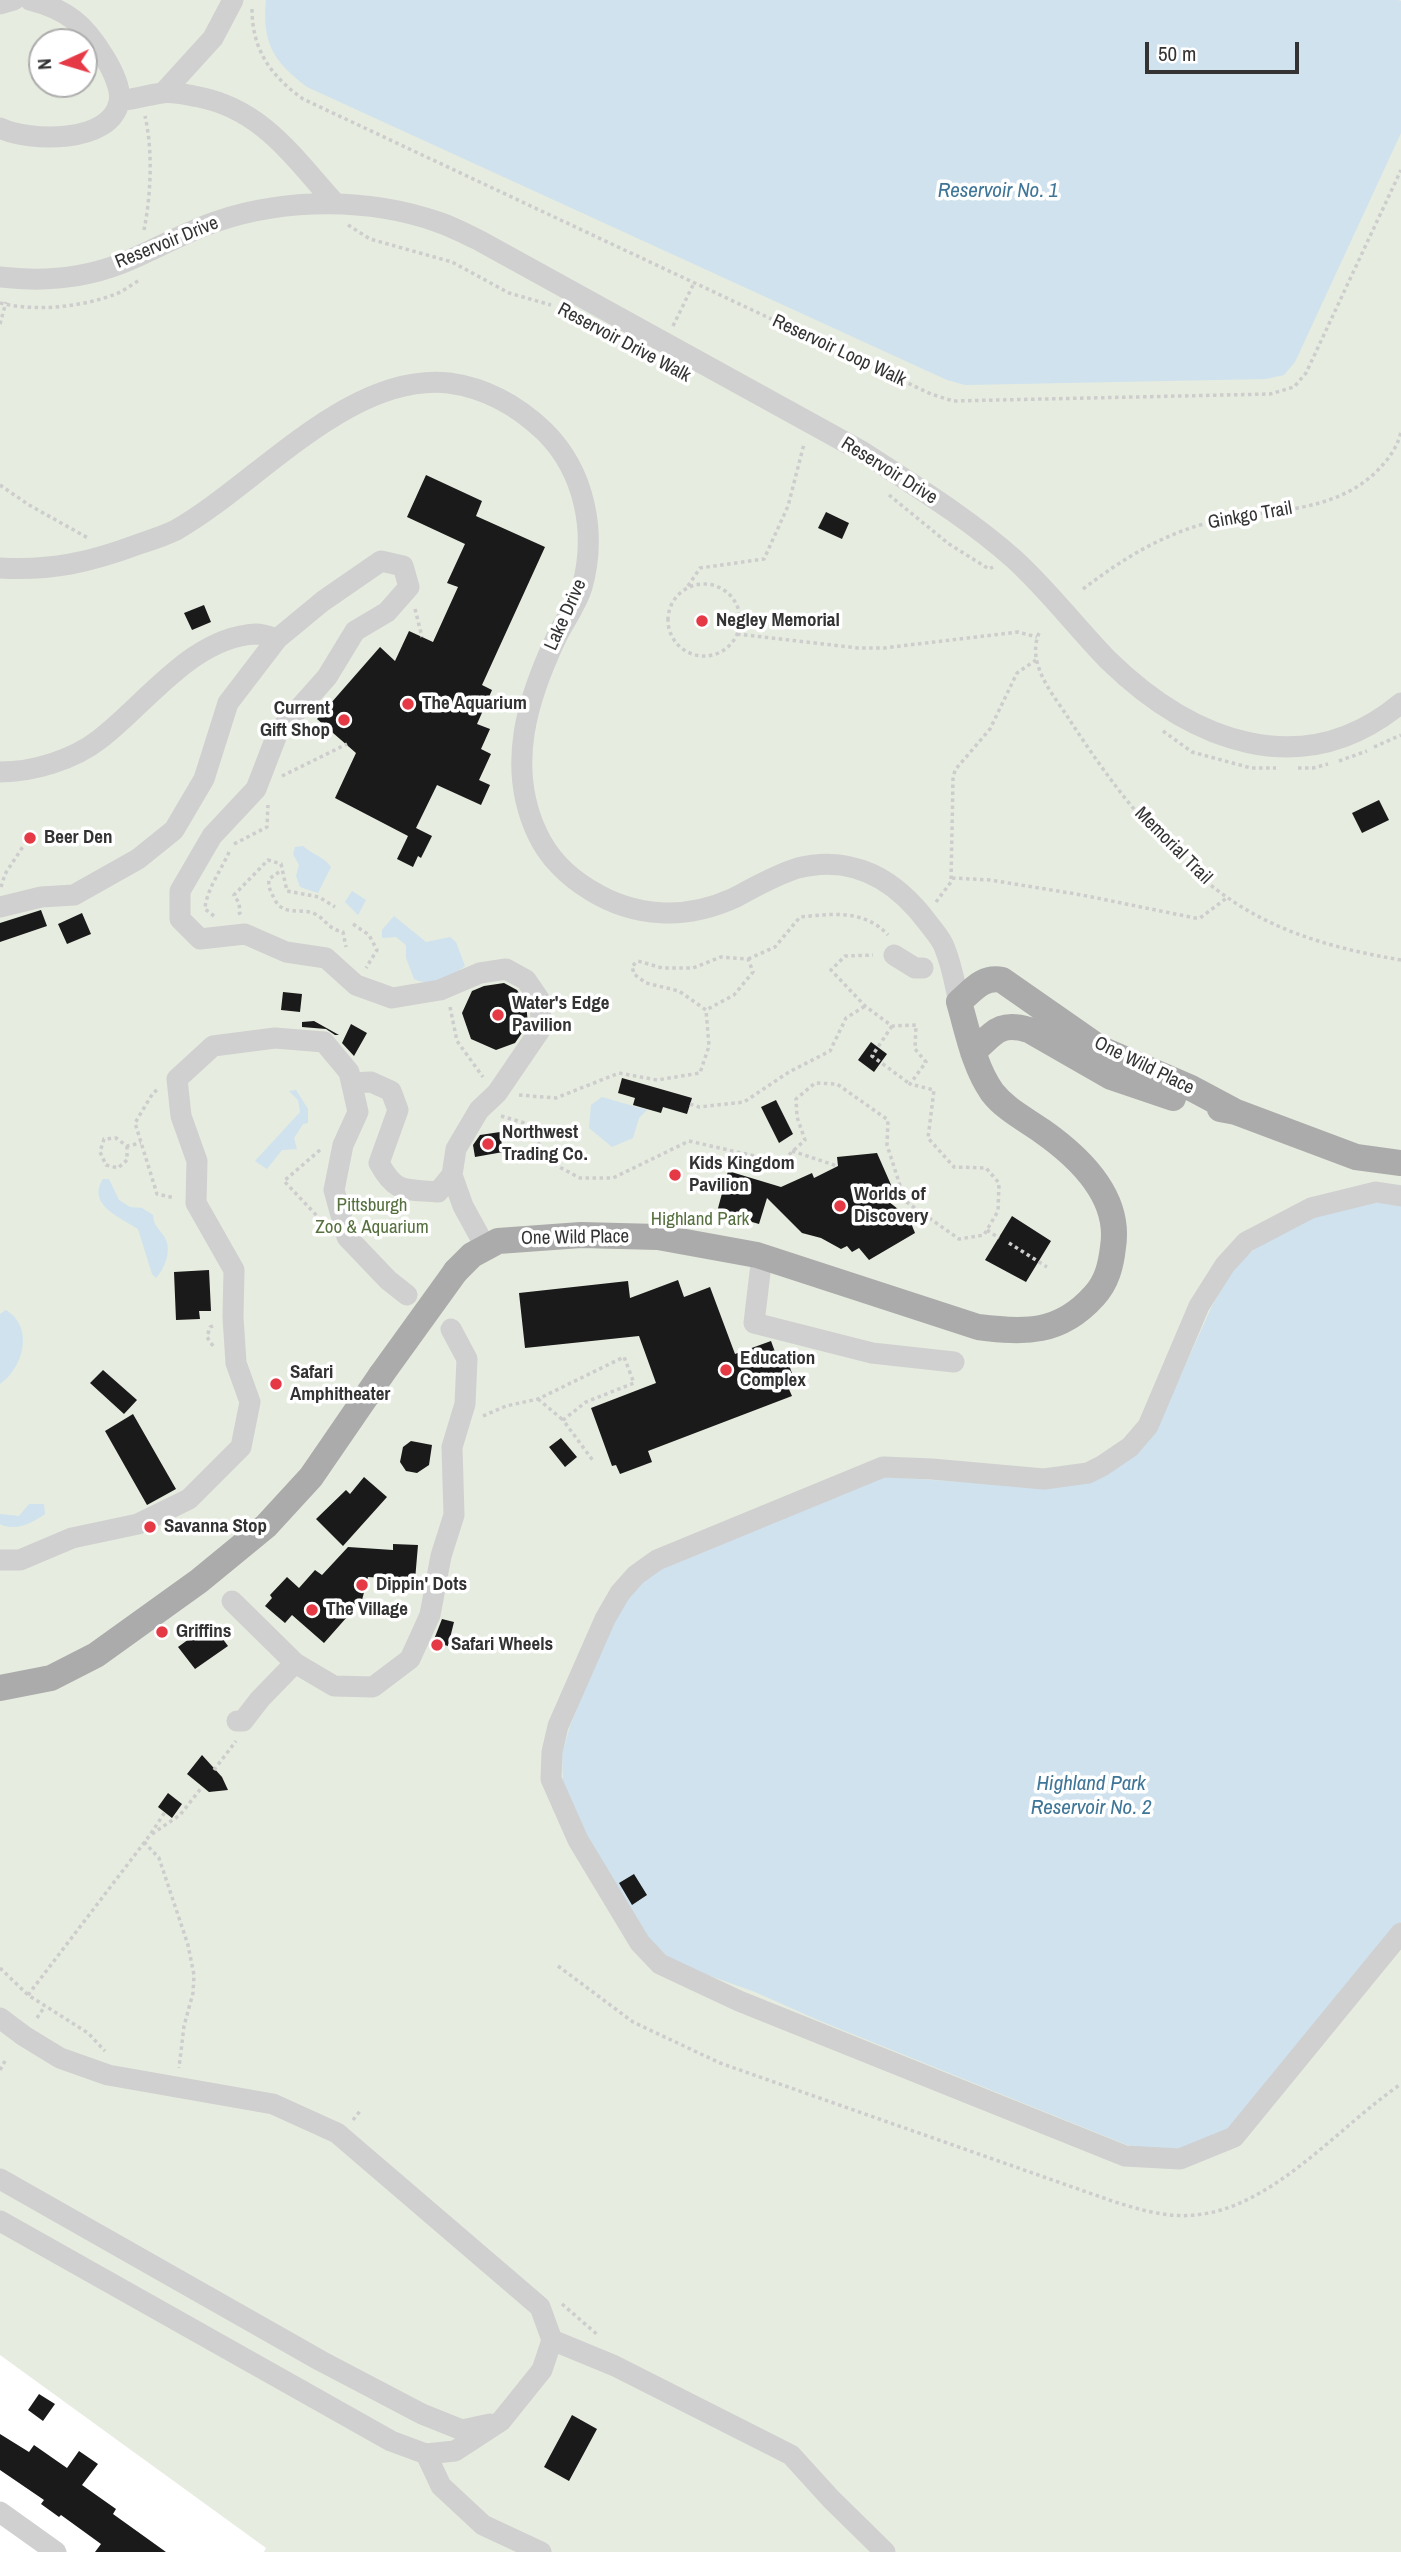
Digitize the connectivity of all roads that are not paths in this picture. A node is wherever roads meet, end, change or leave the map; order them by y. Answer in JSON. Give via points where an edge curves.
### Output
{"nodes":[{"id":1,"x":14,"y":0,"type":"edge"},
{"id":2,"x":30,"y":0,"type":"edge"},
{"id":3,"x":233,"y":0,"type":"edge"},
{"id":4,"x":0,"y":4,"type":"edge"},
{"id":5,"x":163,"y":93,"type":"junction"},
{"id":6,"x":120,"y":102,"type":"junction"},
{"id":7,"x":0,"y":128,"type":"edge"},
{"id":8,"x":337,"y":211,"type":"junction"},
{"id":9,"x":5,"y":277,"type":"edge"},
{"id":10,"x":0,"y":568,"type":"edge"},
{"id":11,"x":277,"y":639,"type":"junction"},
{"id":12,"x":1401,"y":703,"type":"edge"},
{"id":13,"x":0,"y":772,"type":"edge"},
{"id":14,"x":0,"y":907,"type":"edge"},
{"id":15,"x":894,"y":955,"type":"road end"},
{"id":16,"x":923,"y":968,"type":"dead end"},
{"id":17,"x":959,"y":1002,"type":"junction"},
{"id":18,"x":973,"y":1052,"type":"junction"},
{"id":19,"x":352,"y":1083,"type":"junction"},
{"id":20,"x":1236,"y":1112,"type":"junction"},
{"id":21,"x":1401,"y":1163,"type":"edge"},
{"id":22,"x":452,"y":1175,"type":"junction"},
{"id":23,"x":1401,"y":1196,"type":"edge"},
{"id":24,"x":486,"y":1248,"type":"junction"},
{"id":25,"x":762,"y":1256,"type":"junction"},
{"id":26,"x":407,"y":1295,"type":"dead end"},
{"id":27,"x":451,"y":1329,"type":"dead end"},
{"id":28,"x":954,"y":1362,"type":"dead end"},
{"id":29,"x":0,"y":1560,"type":"edge"},
{"id":30,"x":232,"y":1601,"type":"dead end"},
{"id":31,"x":295,"y":1663,"type":"junction"},
{"id":32,"x":0,"y":1688,"type":"edge"},
{"id":33,"x":240,"y":1721,"type":"road end"},
{"id":34,"x":1401,"y":1933,"type":"edge"},
{"id":35,"x":0,"y":2018,"type":"edge"},
{"id":36,"x":0,"y":2179,"type":"edge"},
{"id":37,"x":0,"y":2221,"type":"edge"},
{"id":38,"x":552,"y":2340,"type":"junction"},
{"id":39,"x":501,"y":2421,"type":"junction"},
{"id":40,"x":426,"y":2454,"type":"junction"},
{"id":41,"x":0,"y":2512,"type":"edge"},
{"id":42,"x":52,"y":2551,"type":"edge"},
{"id":43,"x":541,"y":2552,"type":"edge"},
{"id":44,"x":885,"y":2552,"type":"edge"}],
"edges":[{"from":1,"to":4,"type":"street"},
{"from":2,"to":6,"type":"street","via":[[65,14],[87,33],[112,71]]},
{"from":3,"to":5,"type":"street","via":[[213,38]]},
{"from":5,"to":6,"type":"street"},
{"from":5,"to":8,"type":"street","via":[[211,99],[254,118]]},
{"from":6,"to":7,"type":"street","via":[[113,116],[76,136],[31,136]]},
{"from":8,"to":9,"type":"street","name":"Reservoir Drive","via":[[274,208],[218,221],[119,264],[76,276],[48,280]]},
{"from":8,"to":12,"type":"street","name":"Reservoir Drive","via":[[387,209],[438,222],[482,242],[863,452],[968,522],[1015,560],[1110,661],[1151,697],[1197,725],[1231,740],[1258,745],[1309,745],[1349,734]]},
{"from":10,"to":17,"type":"street","name":"Lake Drive","via":[[79,564],[170,533],[337,414],[395,387],[450,383],[495,395],[521,411],[552,440],[584,496],[588,549],[582,587],[532,695],[520,758],[527,806],[538,836],[554,860],[598,895],[638,911],[662,914],[709,908],[778,874],[804,867],[856,868],[898,889],[922,916],[944,945]]},
{"from":11,"to":13,"type":"street","via":[[258,634],[222,642],[174,671],[99,740],[60,760],[19,772]]},
{"from":11,"to":14,"type":"street","via":[[228,703],[204,779],[174,830],[138,859],[74,895]]},
{"from":11,"to":22,"type":"street","via":[[381,561],[403,566],[409,587],[387,612],[355,631],[327,677],[278,732],[256,789],[212,836],[180,891],[180,919],[200,939],[245,934],[285,952],[326,958],[356,985],[392,998],[440,990],[480,973],[506,969],[526,980],[539,999],[542,1027],[497,1093],[479,1110],[456,1149]]},
{"from":15,"to":16,"type":"street"},
{"from":17,"to":18,"type":"main road","name":"One Wild Place"},
{"from":17,"to":20,"type":"main road","name":"One Wild Place","via":[[985,979],[1002,979],[1101,1049]]},
{"from":18,"to":20,"type":"main road","name":"One Wild Place","via":[[998,1029],[1016,1026],[1111,1077],[1173,1098]]},
{"from":18,"to":25,"type":"main road","name":"One Wild Place","via":[[993,1093],[1075,1158],[1109,1206],[1114,1224],[1110,1269],[1085,1306],[1058,1324],[1036,1330],[978,1327]]},
{"from":19,"to":22,"type":"street","via":[[371,1082],[391,1091],[398,1110],[379,1163],[390,1182],[405,1189],[438,1192]]},
{"from":19,"to":26,"type":"street","via":[[358,1112],[343,1145],[334,1190],[347,1237]]},
{"from":19,"to":29,"type":"street","via":[[349,1072],[324,1042],[275,1038],[213,1046],[177,1079],[181,1116],[197,1161],[196,1203],[234,1270],[236,1363],[250,1402],[241,1447],[189,1499],[138,1524],[72,1538],[20,1560]]},
{"from":20,"to":21,"type":"main road","name":"One Wild Place","via":[[1356,1157]]},
{"from":22,"to":24,"type":"street"},
{"from":23,"to":34,"type":"street","via":[[1376,1192],[1311,1208],[1246,1242],[1199,1306],[1148,1426],[1130,1447],[1088,1473],[1044,1479],[883,1467],[657,1560],[620,1593],[605,1619],[558,1726],[551,1766],[551,1779],[579,1840],[640,1944],[660,1964],[739,2001],[1125,2156],[1180,2159],[1234,2137]]},
{"from":24,"to":25,"type":"main road","name":"One Wild Place","via":[[514,1239],[627,1236],[691,1241]]},
{"from":24,"to":32,"type":"main road","name":"One Wild Place","bridge":true,"via":[[456,1271],[311,1477],[266,1526],[96,1656],[51,1678]]},
{"from":25,"to":28,"type":"street","via":[[754,1323],[872,1353]]},
{"from":27,"to":31,"type":"street","via":[[467,1359],[465,1404],[452,1447],[454,1515],[430,1615],[410,1659],[373,1687],[334,1686]]},
{"from":30,"to":31,"type":"street"},
{"from":31,"to":33,"type":"street"},
{"from":35,"to":38,"type":"street","via":[[60,2058],[108,2076],[273,2104],[337,2133],[540,2307]]},
{"from":36,"to":39,"type":"street","via":[[422,2414],[462,2430]]},
{"from":37,"to":40,"type":"street","via":[[391,2441]]},
{"from":38,"to":39,"type":"street","via":[[541,2370]]},
{"from":38,"to":44,"type":"street","via":[[791,2455]]},
{"from":39,"to":40,"type":"street","via":[[455,2451]]},
{"from":40,"to":43,"type":"street","via":[[441,2486],[483,2525]]},
{"from":41,"to":42,"type":"street"}]}
